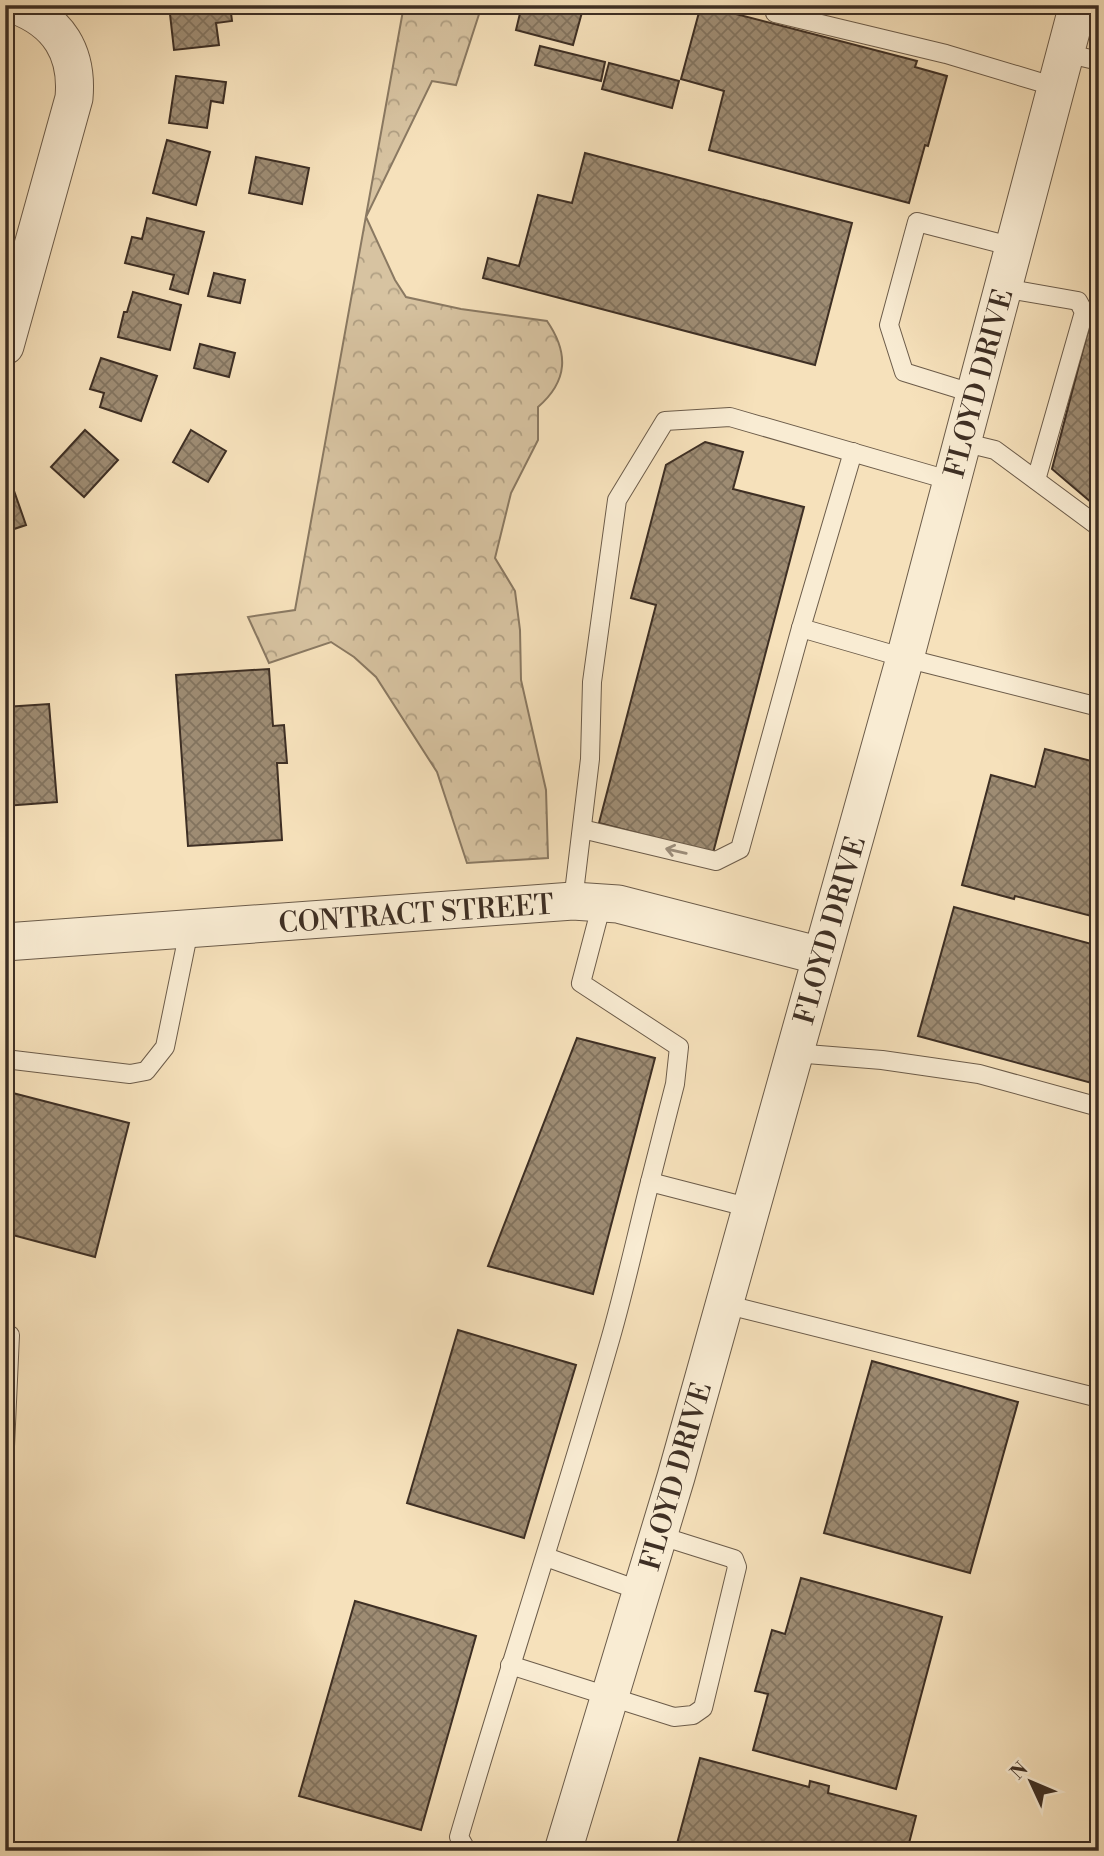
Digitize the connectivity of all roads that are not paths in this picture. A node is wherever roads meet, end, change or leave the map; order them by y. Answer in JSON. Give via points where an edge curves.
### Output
{"nodes":[{"id":1,"x":16,"y":5,"type":"edge"},
{"id":2,"x":1078,"y":5,"type":"edge"},
{"id":3,"x":775,"y":13,"type":"dead end"},
{"id":4,"x":1073,"y":67,"type":"edge"},
{"id":5,"x":1014,"y":247,"type":"junction"},
{"id":6,"x":1003,"y":288,"type":"junction"},
{"id":7,"x":5,"y":346,"type":"edge"},
{"id":8,"x":975,"y":394,"type":"junction"},
{"id":9,"x":962,"y":442,"type":"junction"},
{"id":10,"x":853,"y":452,"type":"junction"},
{"id":11,"x":1036,"y":480,"type":"junction"},
{"id":12,"x":952,"y":481,"type":"junction"},
{"id":13,"x":1099,"y":527,"type":"edge"},
{"id":14,"x":801,"y":628,"type":"junction"},
{"id":15,"x":905,"y":658,"type":"junction"},
{"id":16,"x":1099,"y":707,"type":"edge"},
{"id":17,"x":582,"y":829,"type":"junction"},
{"id":18,"x":588,"y":902,"type":"junction"},
{"id":19,"x":189,"y":930,"type":"junction"},
{"id":20,"x":5,"y":942,"type":"edge"},
{"id":21,"x":821,"y":956,"type":"junction"},
{"id":22,"x":794,"y":1053,"type":"junction"},
{"id":23,"x":5,"y":1059,"type":"edge"},
{"id":24,"x":1099,"y":1107,"type":"edge"},
{"id":25,"x":650,"y":1182,"type":"junction"},
{"id":26,"x":751,"y":1208,"type":"junction"},
{"id":27,"x":724,"y":1304,"type":"junction"},
{"id":28,"x":5,"y":1335,"type":"edge"},
{"id":29,"x":1099,"y":1398,"type":"edge"},
{"id":30,"x":5,"y":1446,"type":"edge"},
{"id":31,"x":658,"y":1535,"type":"junction"},
{"id":32,"x":546,"y":1557,"type":"junction"},
{"id":33,"x":641,"y":1591,"type":"junction"},
{"id":34,"x":510,"y":1665,"type":"junction"},
{"id":35,"x":609,"y":1696,"type":"junction"},
{"id":36,"x":467,"y":1851,"type":"edge"},
{"id":37,"x":563,"y":1851,"type":"edge"}],
"edges":[{"from":1,"to":7,"type":"street","via":[[43,19],[60,37],[76,76],[71,112]]},
{"from":2,"to":4,"type":"street","name":"FLOYD DRIVE"},
{"from":3,"to":4,"type":"lane","via":[[946,54]]},
{"from":4,"to":5,"type":"street","name":"FLOYD DRIVE"},
{"from":5,"to":6,"type":"street","name":"FLOYD DRIVE"},
{"from":5,"to":8,"type":"lane","via":[[917,222],[889,324],[904,372]]},
{"from":6,"to":8,"type":"street","name":"FLOYD DRIVE"},
{"from":6,"to":11,"type":"lane","via":[[1078,302],[1084,312]]},
{"from":8,"to":9,"type":"street","name":"FLOYD DRIVE"},
{"from":9,"to":11,"type":"lane","via":[[995,450]]},
{"from":9,"to":12,"type":"street","name":"FLOYD DRIVE"},
{"from":10,"to":12,"type":"lane"},
{"from":10,"to":14,"type":"lane"},
{"from":10,"to":17,"type":"lane","via":[[730,417],[665,421],[617,500],[592,682]]},
{"from":11,"to":13,"type":"lane"},
{"from":12,"to":15,"type":"street","name":"FLOYD DRIVE"},
{"from":14,"to":15,"type":"lane"},
{"from":14,"to":17,"type":"lane","one_way":true,"via":[[740,849],[716,861]]},
{"from":15,"to":16,"type":"lane"},
{"from":15,"to":21,"type":"street","name":"FLOYD DRIVE"},
{"from":17,"to":18,"type":"lane"},
{"from":18,"to":19,"type":"street","name":"CONTRACT STREET"},
{"from":18,"to":21,"type":"street","name":"CONTRACT STREET","via":[[618,904]]},
{"from":18,"to":25,"type":"lane","via":[[581,983],[679,1047],[675,1084]]},
{"from":19,"to":20,"type":"street","name":"CONTRACT STREET"},
{"from":19,"to":23,"type":"lane","via":[[164,1047],[146,1071],[130,1074]]},
{"from":21,"to":22,"type":"street","name":"FLOYD DRIVE"},
{"from":22,"to":24,"type":"lane","via":[[979,1074]]},
{"from":22,"to":26,"type":"street","name":"FLOYD DRIVE"},
{"from":25,"to":26,"type":"lane"},
{"from":25,"to":32,"type":"lane","via":[[609,1344]]},
{"from":26,"to":27,"type":"street","name":"FLOYD DRIVE"},
{"from":27,"to":29,"type":"lane"},
{"from":27,"to":31,"type":"street","name":"FLOYD DRIVE"},
{"from":28,"to":30,"type":"lane","via":[[10,1335]]},
{"from":31,"to":33,"type":"street","name":"FLOYD DRIVE"},
{"from":31,"to":35,"type":"lane","via":[[734,1559],[737,1567],[703,1708],[693,1715],[674,1717]]},
{"from":32,"to":33,"type":"lane"},
{"from":32,"to":34,"type":"lane"},
{"from":33,"to":35,"type":"street","name":"FLOYD DRIVE"},
{"from":34,"to":35,"type":"lane"},
{"from":34,"to":36,"type":"lane","via":[[459,1837]]},
{"from":35,"to":37,"type":"street","name":"FLOYD DRIVE"}]}
